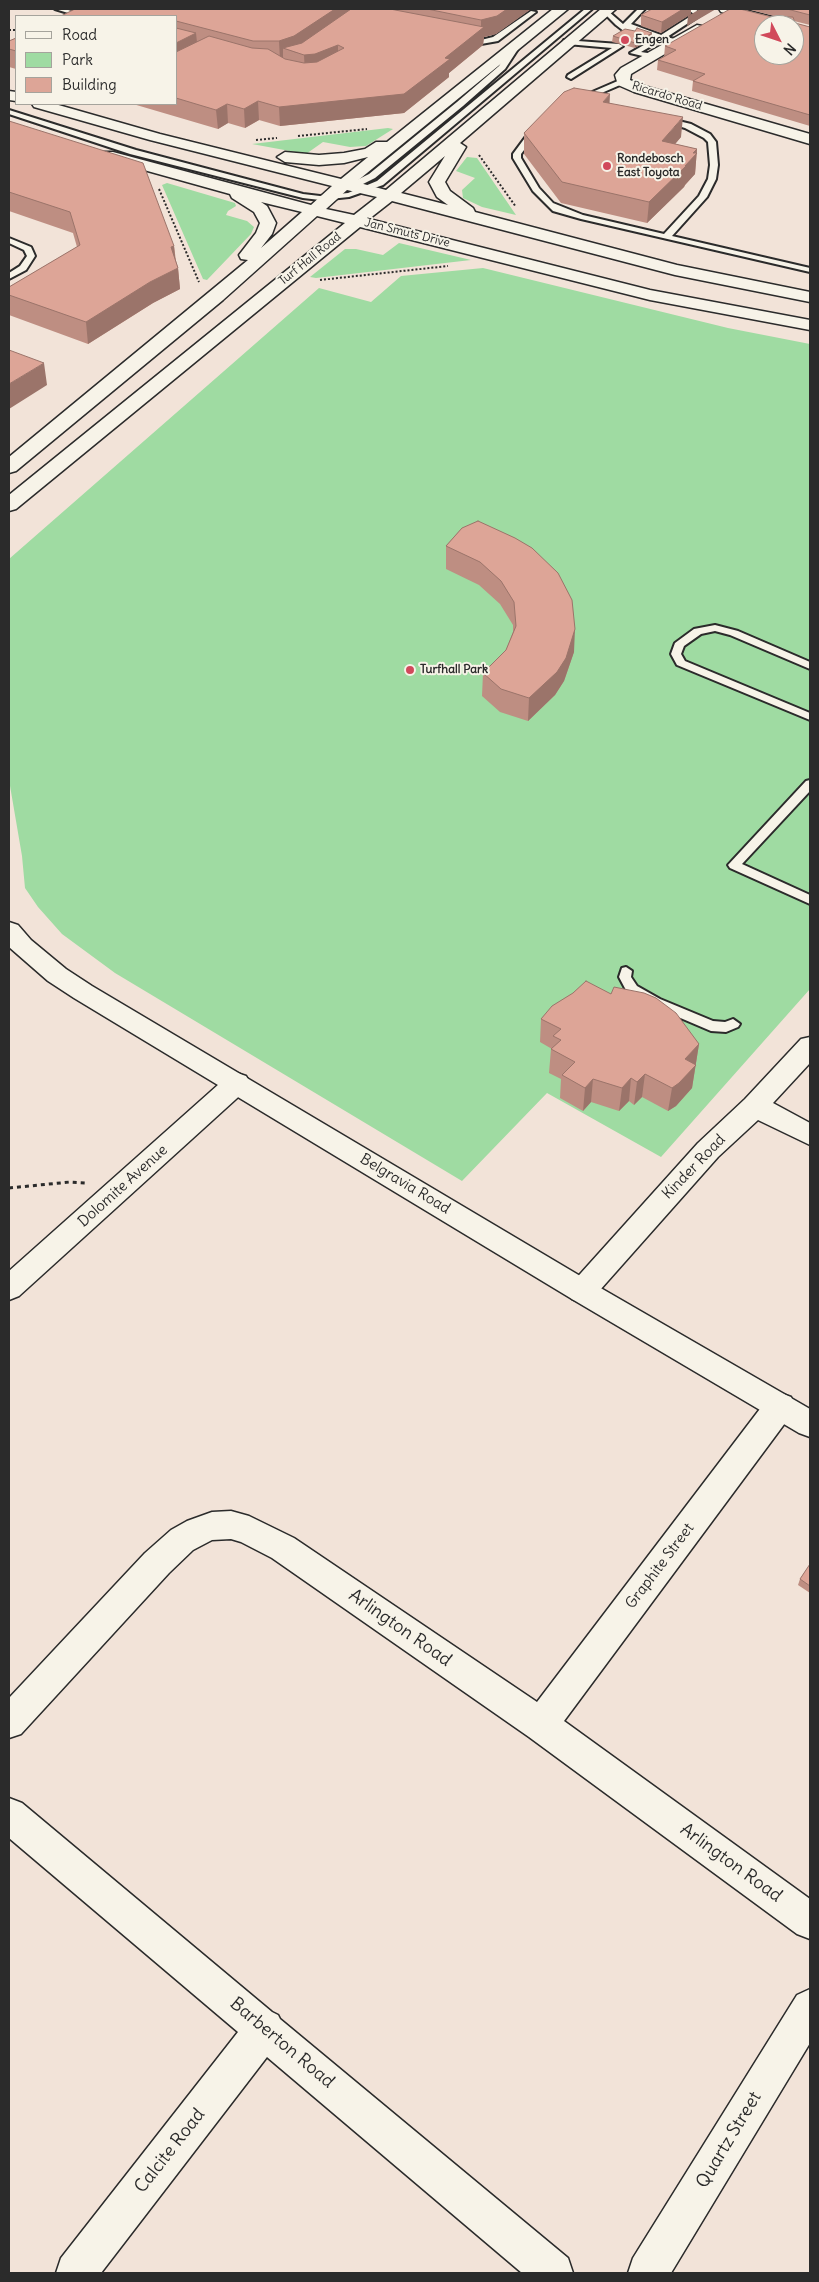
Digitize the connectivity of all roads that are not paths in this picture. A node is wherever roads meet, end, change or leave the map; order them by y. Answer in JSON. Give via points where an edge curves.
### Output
{"nodes":[{"id":1,"x":58,"y":9,"type":"edge"},
{"id":2,"x":561,"y":9,"type":"edge"},
{"id":3,"x":589,"y":9,"type":"edge"},
{"id":4,"x":642,"y":9,"type":"edge"},
{"id":5,"x":690,"y":9,"type":"edge"},
{"id":6,"x":728,"y":9,"type":"edge"},
{"id":7,"x":608,"y":10,"type":"edge"},
{"id":8,"x":533,"y":12,"type":"dead end"},
{"id":9,"x":80,"y":15,"type":"edge"},
{"id":10,"x":754,"y":16,"type":"edge"},
{"id":11,"x":454,"y":37,"type":"edge"},
{"id":12,"x":669,"y":39,"type":"junction"},
{"id":13,"x":567,"y":42,"type":"junction"},
{"id":14,"x":516,"y":46,"type":"junction"},
{"id":15,"x":617,"y":48,"type":"junction"},
{"id":16,"x":634,"y":53,"type":"junction"},
{"id":17,"x":651,"y":56,"type":"junction"},
{"id":18,"x":571,"y":77,"type":"dead end"},
{"id":19,"x":623,"y":82,"type":"junction"},
{"id":20,"x":585,"y":97,"type":"junction"},
{"id":21,"x":602,"y":101,"type":"edge"},
{"id":22,"x":569,"y":103,"type":"edge"},
{"id":23,"x":43,"y":105,"type":"edge"},
{"id":24,"x":9,"y":107,"type":"edge"},
{"id":25,"x":9,"y":112,"type":"edge"},
{"id":26,"x":654,"y":116,"type":"edge"},
{"id":27,"x":9,"y":122,"type":"edge"},
{"id":28,"x":420,"y":122,"type":"junction"},
{"id":29,"x":474,"y":122,"type":"junction"},
{"id":30,"x":541,"y":122,"type":"edge"},
{"id":31,"x":155,"y":136,"type":"junction"},
{"id":32,"x":810,"y":139,"type":"edge"},
{"id":33,"x":221,"y":187,"type":"junction"},
{"id":34,"x":345,"y":190,"type":"junction"},
{"id":35,"x":389,"y":195,"type":"junction"},
{"id":36,"x":315,"y":210,"type":"junction"},
{"id":37,"x":488,"y":220,"type":"junction"},
{"id":38,"x":357,"y":221,"type":"junction"},
{"id":39,"x":666,"y":237,"type":"junction"},
{"id":40,"x":9,"y":240,"type":"edge"},
{"id":41,"x":810,"y":270,"type":"edge"},
{"id":42,"x":9,"y":276,"type":"edge"},
{"id":43,"x":217,"y":296,"type":"junction"},
{"id":44,"x":810,"y":297,"type":"edge"},
{"id":45,"x":810,"y":325,"type":"edge"},
{"id":46,"x":9,"y":467,"type":"edge"},
{"id":47,"x":9,"y":505,"type":"edge"},
{"id":48,"x":810,"y":666,"type":"edge"},
{"id":49,"x":810,"y":717,"type":"edge"},
{"id":50,"x":810,"y":784,"type":"edge"},
{"id":51,"x":810,"y":900,"type":"edge"},
{"id":52,"x":9,"y":931,"type":"edge"},
{"id":53,"x":626,"y":971,"type":"dead end"},
{"id":54,"x":733,"y":1024,"type":"dead end"},
{"id":55,"x":810,"y":1046,"type":"edge"},
{"id":56,"x":237,"y":1083,"type":"junction"},
{"id":57,"x":755,"y":1106,"type":"junction"},
{"id":58,"x":810,"y":1134,"type":"edge"},
{"id":59,"x":9,"y":1288,"type":"edge"},
{"id":60,"x":582,"y":1291,"type":"junction"},
{"id":61,"x":780,"y":1406,"type":"junction"},
{"id":62,"x":810,"y":1424,"type":"edge"},
{"id":63,"x":9,"y":1722,"type":"edge"},
{"id":64,"x":541,"y":1725,"type":"junction"},
{"id":65,"x":9,"y":1815,"type":"edge"},
{"id":66,"x":810,"y":1921,"type":"edge"},
{"id":67,"x":810,"y":2008,"type":"edge"},
{"id":68,"x":265,"y":2028,"type":"junction"},
{"id":69,"x":76,"y":2273,"type":"edge"},
{"id":70,"x":553,"y":2273,"type":"edge"},
{"id":71,"x":648,"y":2273,"type":"edge"}],
"edges":[{"from":1,"to":9,"type":"lane"},
{"from":2,"to":14,"type":"main road"},
{"from":3,"to":34,"type":"lane","via":[[380,183]]},
{"from":4,"to":12,"type":"lane","via":[[627,25]]},
{"from":5,"to":12,"type":"lane","via":[[699,14]]},
{"from":6,"to":10,"type":"main road"},
{"from":6,"to":12,"type":"main road","name":"Ricardo Road"},
{"from":7,"to":12,"type":"lane","via":[[624,28],[640,36]]},
{"from":7,"to":13,"type":"main road","name":"Turf Hall Road"},
{"from":8,"to":11,"type":"lane","via":[[491,41]]},
{"from":12,"to":16,"type":"lane"},
{"from":12,"to":17,"type":"main road","name":"Ricardo Road"},
{"from":13,"to":15,"type":"lane"},
{"from":13,"to":29,"type":"main road","name":"Turf Hall Road"},
{"from":14,"to":28,"type":"main road"},
{"from":14,"to":34,"type":"lane","via":[[502,67],[460,104],[372,176]]},
{"from":15,"to":16,"type":"lane"},
{"from":15,"to":18,"type":"lane"},
{"from":16,"to":17,"type":"lane"},
{"from":17,"to":19,"type":"main road","name":"Ricardo Road","via":[[623,73]]},
{"from":19,"to":20,"type":"lane"},
{"from":19,"to":32,"type":"main road","name":"Ricardo Road"},
{"from":20,"to":21,"type":"lane"},
{"from":20,"to":22,"type":"lane"},
{"from":23,"to":31,"type":"main road"},
{"from":24,"to":34,"type":"lane","via":[[101,135],[308,188]]},
{"from":25,"to":34,"type":"lane","via":[[125,149],[303,196]]},
{"from":26,"to":39,"type":"lane","via":[[688,126],[712,142],[712,179],[704,197]]},
{"from":27,"to":33,"type":"main road","name":"Jan Smuts Drive"},
{"from":28,"to":31,"type":"main road","via":[[370,152],[319,160]]},
{"from":28,"to":34,"type":"main road"},
{"from":29,"to":35,"type":"main road","name":"Turf Hall Road"},
{"from":29,"to":37,"type":"main road","via":[[437,182],[442,194],[460,208]]},
{"from":30,"to":39,"type":"lane","via":[[517,158],[550,205],[581,218]]},
{"from":31,"to":34,"type":"main road"},
{"from":33,"to":36,"type":"main road","name":"Jan Smuts Drive"},
{"from":33,"to":43,"type":"main road","via":[[258,207],[265,213],[268,226]]},
{"from":34,"to":35,"type":"main road"},
{"from":34,"to":36,"type":"main road"},
{"from":35,"to":37,"type":"main road"},
{"from":35,"to":38,"type":"main road","name":"Turf Hall Road"},
{"from":36,"to":38,"type":"main road","name":"Jan Smuts Drive"},
{"from":36,"to":43,"type":"main road"},
{"from":37,"to":44,"type":"main road","via":[[675,270]]},
{"from":38,"to":45,"type":"main road","name":"Jan Smuts Drive","via":[[657,296]]},
{"from":38,"to":47,"type":"main road","name":"Turf Hall Road"},
{"from":39,"to":41,"type":"lane"},
{"from":40,"to":42,"type":"lane","via":[[28,249],[31,256],[22,268]]},
{"from":43,"to":46,"type":"main road"},
{"from":48,"to":49,"type":"lane","via":[[715,628],[688,636],[676,654],[681,663]]},
{"from":50,"to":51,"type":"lane","via":[[734,865]]},
{"from":52,"to":56,"type":"main road","name":"Belgravia Road","via":[[57,975]]},
{"from":53,"to":54,"type":"lane","via":[[625,977],[632,989],[655,1002],[710,1026],[726,1028]]},
{"from":55,"to":57,"type":"main road","name":"Kinder Road"},
{"from":56,"to":59,"type":"main road","name":"Dolomite Avenue"},
{"from":56,"to":60,"type":"main road","name":"Belgravia Road"},
{"from":57,"to":58,"type":"main road"},
{"from":57,"to":60,"type":"main road","name":"Kinder Road","via":[[708,1150]]},
{"from":60,"to":61,"type":"main road","name":"Belgravia Road"},
{"from":61,"to":62,"type":"main road","name":"Belgravia Road"},
{"from":61,"to":64,"type":"main road","name":"Graphite Street"},
{"from":63,"to":64,"type":"main road","name":"Arlington Road","via":[[182,1540],[212,1526],[231,1525],[250,1530],[283,1548]]},
{"from":64,"to":66,"type":"main road","name":"Arlington Road"},
{"from":65,"to":68,"type":"main road","name":"Barberton Road"},
{"from":67,"to":71,"type":"main road","name":"Quartz Street"},
{"from":68,"to":69,"type":"main road","name":"Calcite Road"},
{"from":68,"to":70,"type":"main road","name":"Barberton Road"}]}
